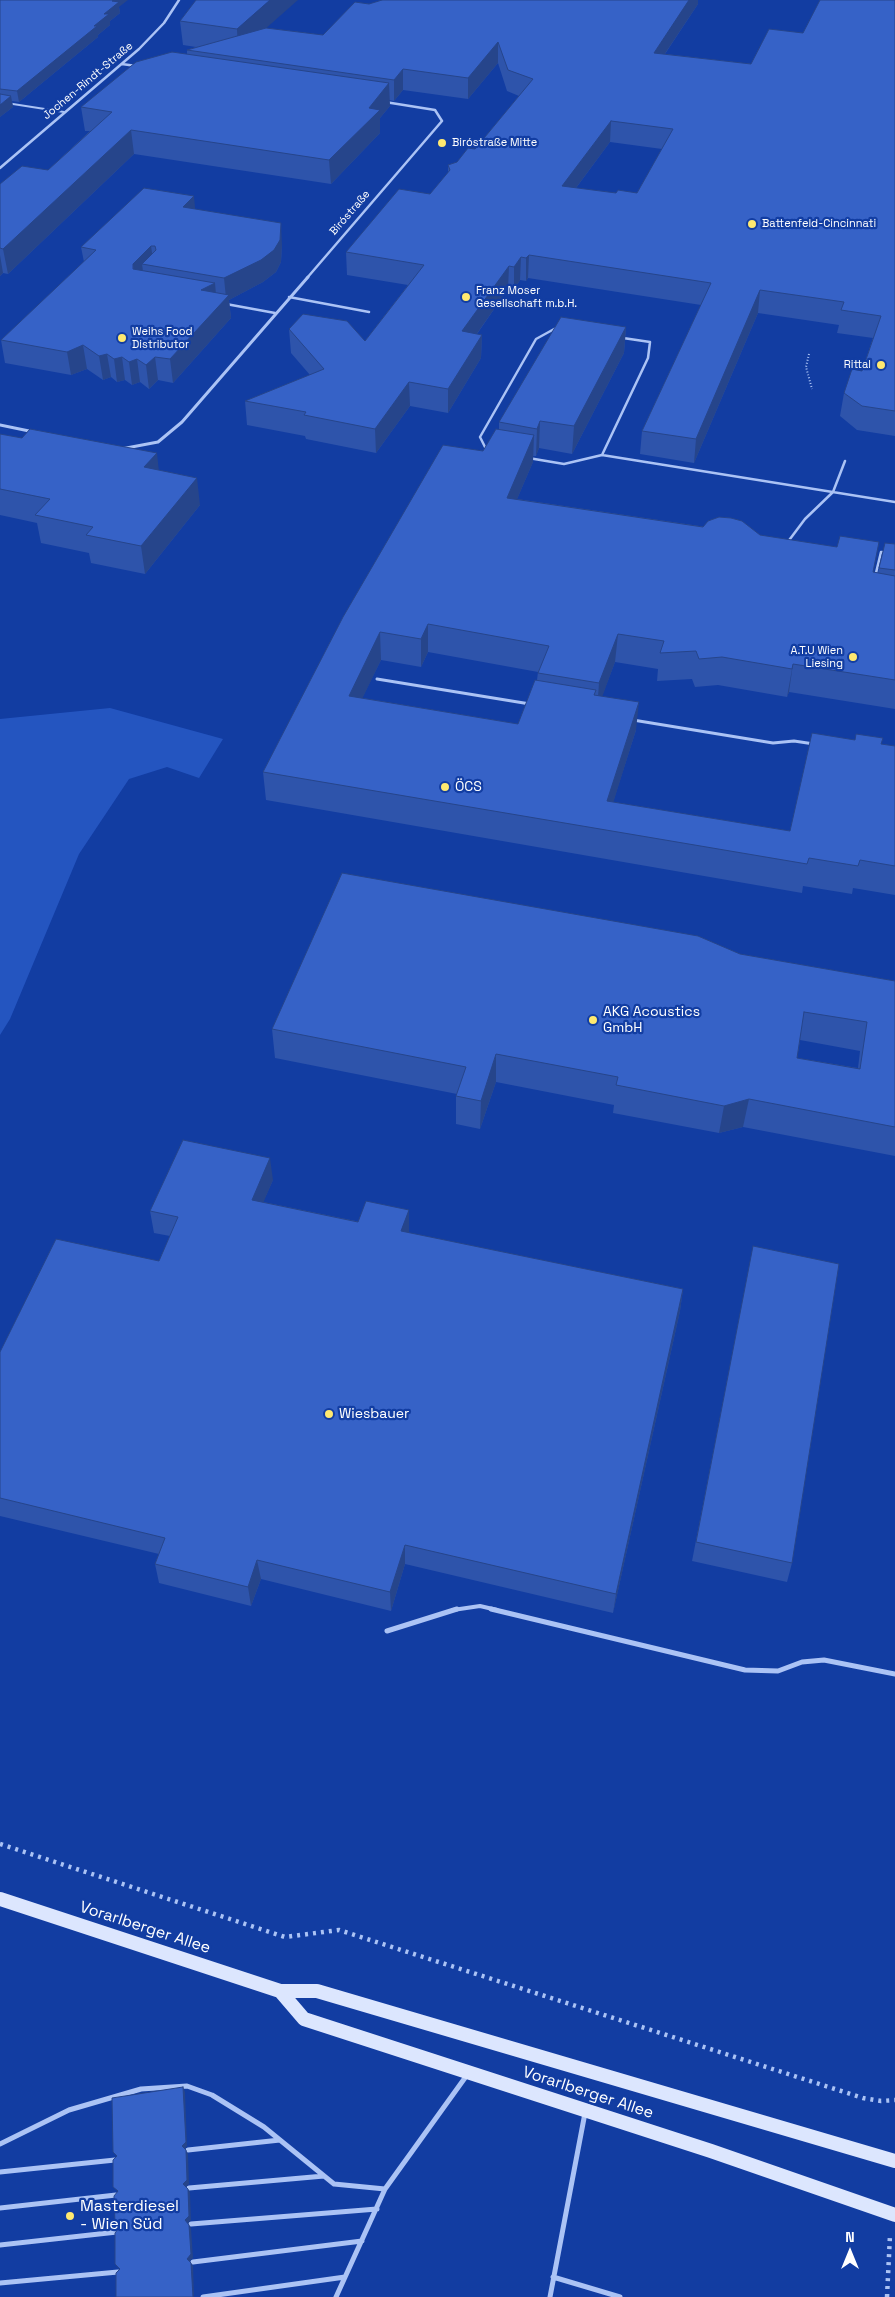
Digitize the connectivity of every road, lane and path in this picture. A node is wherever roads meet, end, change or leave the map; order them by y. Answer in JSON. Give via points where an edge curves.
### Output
{"nodes":[{"id":1,"x":179,"y":0,"type":"edge"},
{"id":2,"x":122,"y":64,"type":"junction"},
{"id":3,"x":141,"y":67,"type":"edge"},
{"id":4,"x":376,"y":101,"type":"edge"},
{"id":5,"x":0,"y":102,"type":"edge"},
{"id":6,"x":64,"y":112,"type":"junction"},
{"id":7,"x":0,"y":168,"type":"edge"},
{"id":8,"x":289,"y":297,"type":"junction"},
{"id":9,"x":220,"y":303,"type":"edge"},
{"id":10,"x":276,"y":312,"type":"junction"},
{"id":11,"x":369,"y":312,"type":"dead end"},
{"id":12,"x":809,"y":354,"type":"dead end"},
{"id":13,"x":812,"y":389,"type":"dead end"},
{"id":14,"x":0,"y":425,"type":"edge"},
{"id":15,"x":37,"y":432,"type":"edge"},
{"id":16,"x":112,"y":447,"type":"edge"},
{"id":17,"x":602,"y":455,"type":"junction"},
{"id":18,"x":845,"y":461,"type":"dead end"},
{"id":19,"x":833,"y":492,"type":"junction"},
{"id":20,"x":895,"y":502,"type":"edge"},
{"id":21,"x":787,"y":544,"type":"edge"},
{"id":22,"x":895,"y":553,"type":"edge"},
{"id":23,"x":875,"y":580,"type":"edge"},
{"id":24,"x":377,"y":679,"type":"dead end"},
{"id":25,"x":532,"y":704,"type":"edge"},
{"id":26,"x":628,"y":720,"type":"edge"},
{"id":27,"x":822,"y":745,"type":"edge"},
{"id":28,"x":387,"y":1631,"type":"dead end"},
{"id":29,"x":895,"y":1674,"type":"edge"},
{"id":30,"x":0,"y":1844,"type":"edge"},
{"id":31,"x":0,"y":1899,"type":"edge"},
{"id":32,"x":280,"y":1991,"type":"junction"},
{"id":33,"x":469,"y":2072,"type":"junction"},
{"id":34,"x":895,"y":2100,"type":"edge"},
{"id":35,"x":585,"y":2110,"type":"junction"},
{"id":36,"x":280,"y":2140,"type":"junction"},
{"id":37,"x":0,"y":2144,"type":"edge"},
{"id":38,"x":188,"y":2150,"type":"edge"},
{"id":39,"x":115,"y":2160,"type":"edge"},
{"id":40,"x":895,"y":2161,"type":"edge"},
{"id":41,"x":0,"y":2172,"type":"edge"},
{"id":42,"x":324,"y":2176,"type":"junction"},
{"id":43,"x":189,"y":2188,"type":"edge"},
{"id":44,"x":385,"y":2189,"type":"junction"},
{"id":45,"x":116,"y":2196,"type":"edge"},
{"id":46,"x":0,"y":2208,"type":"edge"},
{"id":47,"x":377,"y":2209,"type":"junction"},
{"id":48,"x":893,"y":2214,"type":"edge"},
{"id":49,"x":191,"y":2224,"type":"edge"},
{"id":50,"x":117,"y":2232,"type":"edge"},
{"id":51,"x":362,"y":2241,"type":"junction"},
{"id":52,"x":0,"y":2245,"type":"edge"},
{"id":53,"x":193,"y":2262,"type":"edge"},
{"id":54,"x":118,"y":2272,"type":"edge"},
{"id":55,"x":345,"y":2277,"type":"junction"},
{"id":56,"x":554,"y":2277,"type":"junction"},
{"id":57,"x":0,"y":2283,"type":"edge"},
{"id":58,"x":203,"y":2297,"type":"edge"},
{"id":59,"x":336,"y":2297,"type":"edge"},
{"id":60,"x":550,"y":2297,"type":"edge"},
{"id":61,"x":620,"y":2297,"type":"edge"},
{"id":62,"x":887,"y":2297,"type":"edge"}],
"edges":[{"from":1,"to":2,"type":"street","name":"Jochen-Rindt-Straße","via":[[158,30]]},
{"from":2,"to":3,"type":"street"},
{"from":2,"to":6,"type":"street","name":"Jochen-Rindt-Straße"},
{"from":4,"to":8,"type":"street","name":"Biróstraße","via":[[435,110],[442,120]]},
{"from":5,"to":6,"type":"lane"},
{"from":6,"to":7,"type":"street","name":"Jochen-Rindt-Straße"},
{"from":8,"to":10,"type":"street","name":"Biróstraße"},
{"from":8,"to":11,"type":"lane"},
{"from":9,"to":10,"type":"lane"},
{"from":10,"to":16,"type":"street","name":"Biróstraße","via":[[182,422],[158,442],[122,449]]},
{"from":12,"to":13,"type":"path","via":[[806,366]]},
{"from":14,"to":15,"type":"street"},
{"from":17,"to":17,"type":"lane","via":[[648,358],[650,342],[556,328],[536,339],[480,437],[487,451],[564,464]]},
{"from":17,"to":19,"type":"lane"},
{"from":18,"to":19,"type":"lane"},
{"from":19,"to":20,"type":"lane"},
{"from":19,"to":21,"type":"lane","via":[[805,519]]},
{"from":22,"to":23,"type":"lane","via":[[881,552]]},
{"from":24,"to":25,"type":"lane"},
{"from":26,"to":27,"type":"lane","via":[[773,743],[794,741]]},
{"from":28,"to":29,"type":"lane","via":[[458,1608],[480,1606],[745,1670],[778,1671],[802,1662],[824,1660]]},
{"from":30,"to":34,"type":"path","via":[[285,1937],[339,1930],[863,2098]]},
{"from":31,"to":32,"type":"main road","name":"Vorarlberger Allee"},
{"from":32,"to":33,"type":"main road","name":"Vorarlberger Allee","via":[[304,2019]]},
{"from":32,"to":40,"type":"main road","name":"Vorarlberger Allee","via":[[317,1991]]},
{"from":33,"to":35,"type":"main road","name":"Vorarlberger Allee"},
{"from":33,"to":44,"type":"lane"},
{"from":35,"to":48,"type":"main road","name":"Vorarlberger Allee"},
{"from":35,"to":56,"type":"lane"},
{"from":36,"to":37,"type":"lane","via":[[212,2095],[186,2086],[141,2089],[69,2110]]},
{"from":36,"to":38,"type":"lane"},
{"from":36,"to":42,"type":"lane"},
{"from":39,"to":41,"type":"lane"},
{"from":42,"to":43,"type":"lane"},
{"from":42,"to":44,"type":"lane","via":[[334,2184]]},
{"from":44,"to":47,"type":"lane"},
{"from":45,"to":46,"type":"lane"},
{"from":47,"to":49,"type":"lane"},
{"from":47,"to":51,"type":"lane"},
{"from":48,"to":62,"type":"path"},
{"from":50,"to":52,"type":"lane"},
{"from":51,"to":53,"type":"lane"},
{"from":51,"to":55,"type":"lane"},
{"from":54,"to":57,"type":"lane"},
{"from":55,"to":58,"type":"lane"},
{"from":55,"to":59,"type":"lane"},
{"from":56,"to":60,"type":"lane"},
{"from":56,"to":61,"type":"lane"}]}
